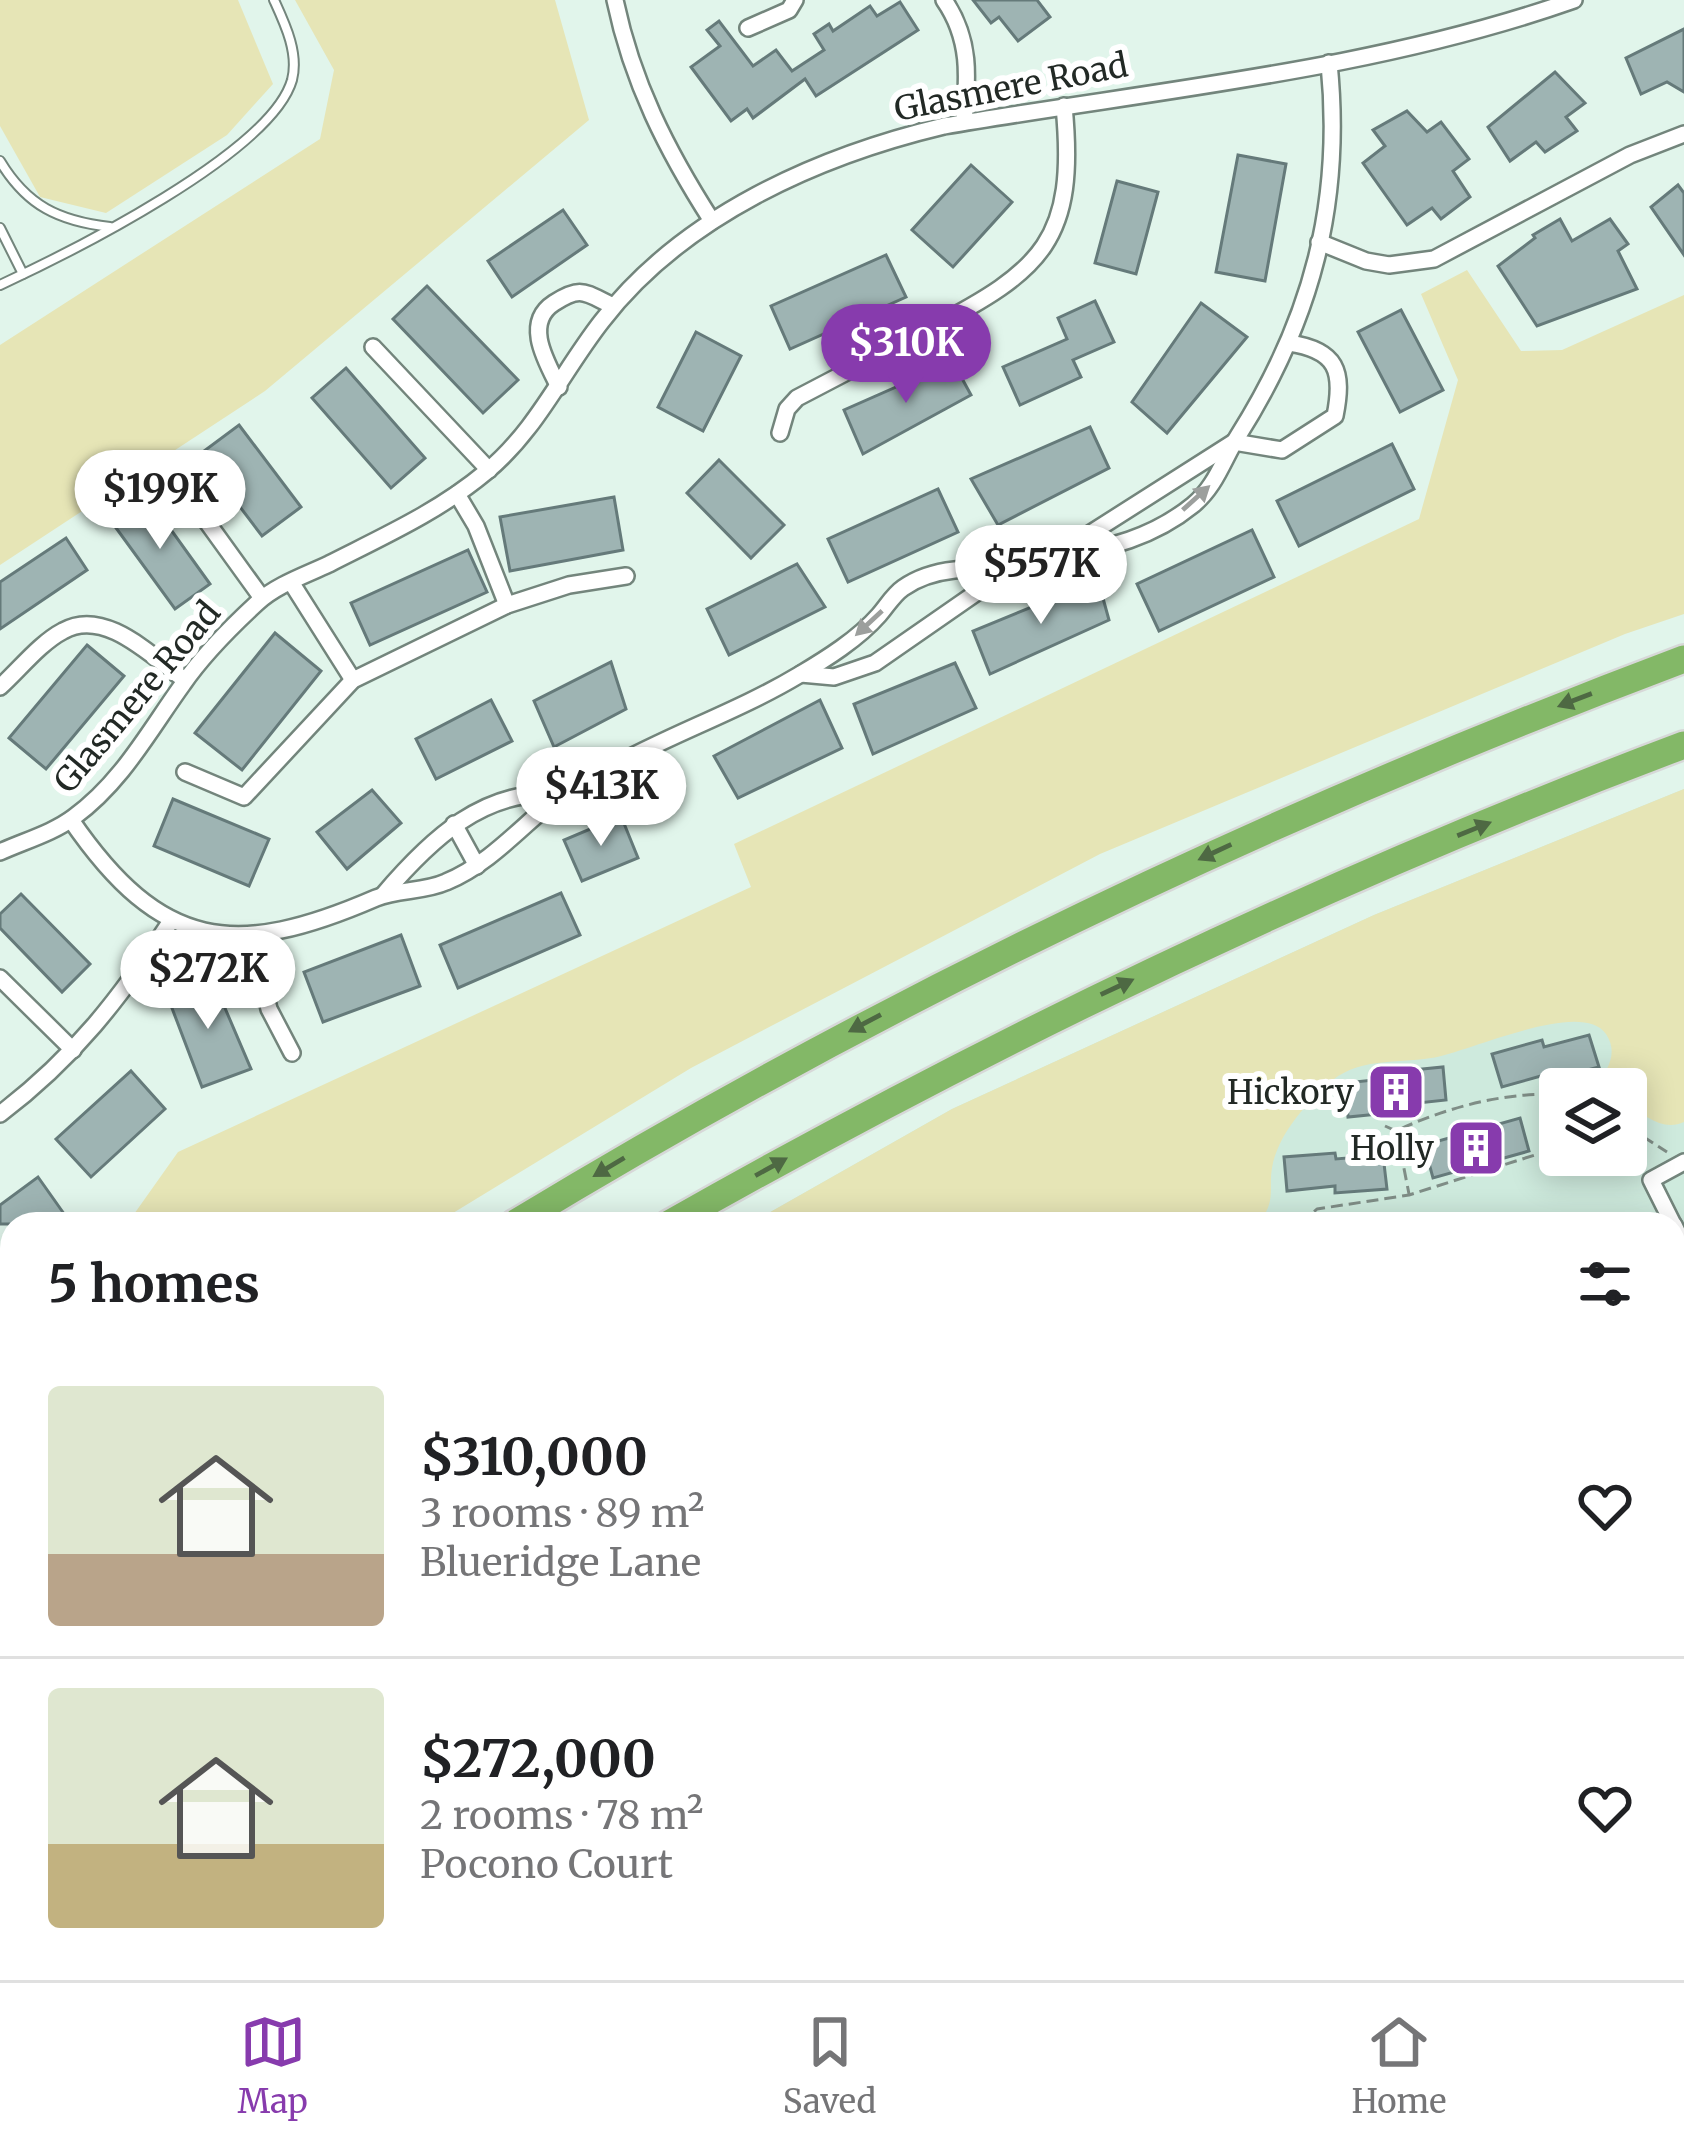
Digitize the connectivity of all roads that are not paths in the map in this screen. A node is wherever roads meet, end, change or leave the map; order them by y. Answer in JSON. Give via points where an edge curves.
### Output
{"nodes":[{"id":1,"x":274,"y":0,"type":"edge"},
{"id":2,"x":615,"y":0,"type":"edge"},
{"id":3,"x":795,"y":0,"type":"edge"},
{"id":4,"x":944,"y":0,"type":"edge"},
{"id":5,"x":1574,"y":0,"type":"edge"},
{"id":6,"x":748,"y":28,"type":"dead end"},
{"id":7,"x":1330,"y":63,"type":"junction"},
{"id":8,"x":1064,"y":106,"type":"junction"},
{"id":9,"x":964,"y":122,"type":"junction"},
{"id":10,"x":1684,"y":134,"type":"edge"},
{"id":11,"x":0,"y":161,"type":"edge"},
{"id":12,"x":712,"y":221,"type":"junction"},
{"id":13,"x":112,"y":227,"type":"junction"},
{"id":14,"x":0,"y":228,"type":"edge"},
{"id":15,"x":1319,"y":242,"type":"junction"},
{"id":16,"x":22,"y":274,"type":"junction"},
{"id":17,"x":0,"y":285,"type":"edge"},
{"id":18,"x":613,"y":306,"type":"junction"},
{"id":19,"x":1289,"y":343,"type":"junction"},
{"id":20,"x":373,"y":347,"type":"dead end"},
{"id":21,"x":559,"y":387,"type":"junction"},
{"id":22,"x":780,"y":433,"type":"dead end"},
{"id":23,"x":1234,"y":442,"type":"junction"},
{"id":24,"x":489,"y":470,"type":"junction"},
{"id":25,"x":176,"y":479,"type":"dead end"},
{"id":26,"x":457,"y":494,"type":"junction"},
{"id":27,"x":1058,"y":554,"type":"junction"},
{"id":28,"x":1009,"y":570,"type":"junction"},
{"id":29,"x":626,"y":576,"type":"dead end"},
{"id":30,"x":291,"y":583,"type":"junction"},
{"id":31,"x":262,"y":598,"type":"junction"},
{"id":32,"x":507,"y":604,"type":"junction"},
{"id":33,"x":1684,"y":659,"type":"edge"},
{"id":34,"x":801,"y":674,"type":"junction"},
{"id":35,"x":185,"y":680,"type":"junction"},
{"id":36,"x":353,"y":680,"type":"junction"},
{"id":37,"x":0,"y":687,"type":"edge"},
{"id":38,"x":1684,"y":746,"type":"edge"},
{"id":39,"x":185,"y":772,"type":"dead end"},
{"id":40,"x":561,"y":795,"type":"junction"},
{"id":41,"x":70,"y":820,"type":"junction"},
{"id":42,"x":454,"y":824,"type":"junction"},
{"id":43,"x":0,"y":852,"type":"edge"},
{"id":44,"x":477,"y":866,"type":"junction"},
{"id":45,"x":383,"y":895,"type":"junction"},
{"id":46,"x":171,"y":921,"type":"junction"},
{"id":47,"x":252,"y":937,"type":"junction"},
{"id":48,"x":0,"y":978,"type":"edge"},
{"id":49,"x":74,"y":1050,"type":"junction"},
{"id":50,"x":292,"y":1053,"type":"dead end"},
{"id":51,"x":0,"y":1114,"type":"edge"},
{"id":52,"x":1677,"y":1158,"type":"edge"},
{"id":53,"x":535,"y":1212,"type":"edge"},
{"id":54,"x":691,"y":1212,"type":"edge"},
{"id":55,"x":1668,"y":1212,"type":"edge"}],
"edges":[{"from":1,"to":13,"type":"lane","via":[[292,44],[294,75],[284,102],[227,154]]},
{"from":2,"to":12,"type":"street","via":[[654,123]]},
{"from":3,"to":6,"type":"street"},
{"from":4,"to":9,"type":"street","via":[[965,46]]},
{"from":5,"to":7,"type":"street","name":"Glasmere Road"},
{"from":7,"to":8,"type":"street","name":"Glasmere Road"},
{"from":7,"to":15,"type":"street","via":[[1334,169]]},
{"from":8,"to":9,"type":"street","name":"Glasmere Road"},
{"from":8,"to":22,"type":"street","via":[[1067,186],[1030,265],[996,294],[797,398]]},
{"from":9,"to":12,"type":"street","name":"Glasmere Road","via":[[844,155]]},
{"from":10,"to":15,"type":"street","via":[[1434,260],[1389,265]]},
{"from":11,"to":13,"type":"lane","via":[[30,201],[56,217]]},
{"from":12,"to":18,"type":"street","name":"Glasmere Road"},
{"from":13,"to":16,"type":"lane"},
{"from":14,"to":16,"type":"lane"},
{"from":15,"to":19,"type":"street"},
{"from":16,"to":17,"type":"lane"},
{"from":18,"to":21,"type":"street","name":"Glasmere Road"},
{"from":18,"to":21,"type":"street","via":[[582,290],[543,310],[539,340]]},
{"from":19,"to":23,"type":"street"},
{"from":19,"to":23,"type":"street","via":[[1314,346],[1332,361],[1341,386],[1334,416],[1282,450]]},
{"from":20,"to":24,"type":"street"},
{"from":21,"to":24,"type":"street","name":"Glasmere Road"},
{"from":23,"to":27,"type":"street"},
{"from":27,"to":23,"type":"street","one_way":true,"via":[[1125,543],[1192,506]]},
{"from":24,"to":26,"type":"street","name":"Glasmere Road"},
{"from":25,"to":31,"type":"street"},
{"from":26,"to":30,"type":"street","name":"Glasmere Road"},
{"from":26,"to":32,"type":"street"},
{"from":27,"to":28,"type":"street"},
{"from":28,"to":34,"type":"street","via":[[875,663],[834,677]]},
{"from":28,"to":34,"type":"street","one_way":true,"via":[[961,569],[904,587],[864,629]]},
{"from":29,"to":32,"type":"street"},
{"from":30,"to":31,"type":"street","name":"Glasmere Road"},
{"from":30,"to":36,"type":"street"},
{"from":31,"to":35,"type":"street","name":"Glasmere Road"},
{"from":32,"to":36,"type":"street"},
{"from":33,"to":53,"type":"highway","one_way":true,"via":[[1320,805],[1070,919],[783,1067]]},
{"from":34,"to":40,"type":"street"},
{"from":35,"to":37,"type":"street","via":[[102,624],[83,623],[61,631]]},
{"from":35,"to":41,"type":"street","name":"Glasmere Road","via":[[106,790]]},
{"from":36,"to":39,"type":"street","via":[[244,797]]},
{"from":54,"to":38,"type":"highway","one_way":true,"via":[[1144,974],[1353,879]]},
{"from":40,"to":42,"type":"street","via":[[518,796]]},
{"from":40,"to":44,"type":"street"},
{"from":41,"to":43,"type":"street","name":"Glasmere Road"},
{"from":41,"to":46,"type":"street","via":[[130,892]]},
{"from":42,"to":44,"type":"street"},
{"from":42,"to":45,"type":"street"},
{"from":44,"to":45,"type":"street","via":[[430,889]]},
{"from":45,"to":47,"type":"street","via":[[298,929]]},
{"from":46,"to":47,"type":"street"},
{"from":46,"to":49,"type":"street"},
{"from":47,"to":50,"type":"street","via":[[269,1009]]},
{"from":48,"to":49,"type":"street"},
{"from":49,"to":51,"type":"street"},
{"from":52,"to":55,"type":"street","via":[[1652,1180]]}]}
